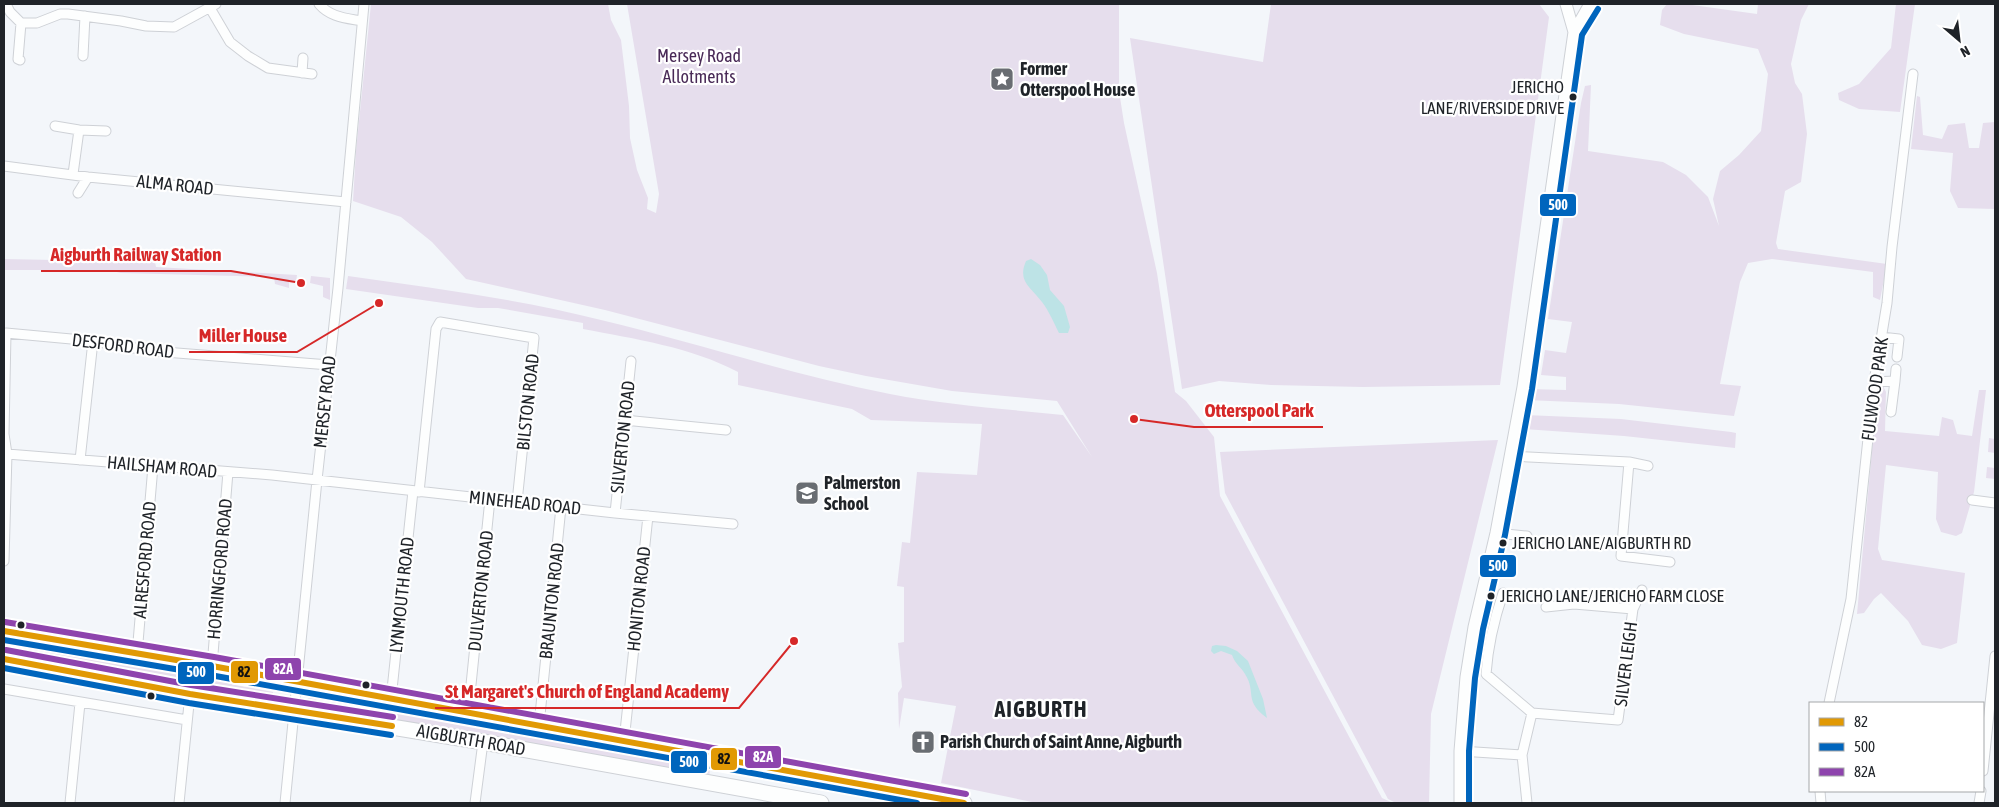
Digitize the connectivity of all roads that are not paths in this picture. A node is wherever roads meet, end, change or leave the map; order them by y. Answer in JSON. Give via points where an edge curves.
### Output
{"nodes":[{"id":1,"x":6,"y":4,"type":"edge"},
{"id":2,"x":319,"y":4,"type":"edge"},
{"id":3,"x":364,"y":4,"type":"edge"},
{"id":4,"x":1566,"y":4,"type":"edge"},
{"id":5,"x":1572,"y":4,"type":"edge"},
{"id":6,"x":1590,"y":4,"type":"edge"},
{"id":7,"x":213,"y":6,"type":"edge"},
{"id":8,"x":85,"y":16,"type":"junction"},
{"id":9,"x":361,"y":21,"type":"junction"},
{"id":10,"x":21,"y":22,"type":"junction"},
{"id":11,"x":1574,"y":32,"type":"junction"},
{"id":12,"x":83,"y":56,"type":"dead end"},
{"id":13,"x":303,"y":58,"type":"dead end"},
{"id":14,"x":20,"y":60,"type":"dead end"},
{"id":15,"x":1913,"y":74,"type":"dead end"},
{"id":16,"x":55,"y":126,"type":"dead end"},
{"id":17,"x":79,"y":130,"type":"junction"},
{"id":18,"x":106,"y":131,"type":"dead end"},
{"id":19,"x":4,"y":166,"type":"edge"},
{"id":20,"x":73,"y":174,"type":"junction"},
{"id":21,"x":88,"y":176,"type":"junction"},
{"id":22,"x":78,"y":193,"type":"dead end"},
{"id":23,"x":346,"y":202,"type":"junction"},
{"id":24,"x":440,"y":322,"type":"joint"},
{"id":25,"x":1882,"y":337,"type":"junction"},
{"id":26,"x":92,"y":341,"type":"junction"},
{"id":27,"x":1897,"y":357,"type":"dead end"},
{"id":28,"x":631,"y":361,"type":"dead end"},
{"id":29,"x":329,"y":365,"type":"junction"},
{"id":30,"x":1896,"y":369,"type":"dead end"},
{"id":31,"x":1894,"y":381,"type":"junction"},
{"id":32,"x":1874,"y":382,"type":"junction"},
{"id":33,"x":1891,"y":412,"type":"dead end"},
{"id":34,"x":624,"y":420,"type":"junction"},
{"id":35,"x":726,"y":430,"type":"dead end"},
{"id":36,"x":7,"y":454,"type":"junction"},
{"id":37,"x":1510,"y":456,"type":"junction"},
{"id":38,"x":80,"y":460,"type":"junction"},
{"id":39,"x":1629,"y":462,"type":"junction"},
{"id":40,"x":153,"y":466,"type":"junction"},
{"id":41,"x":1648,"y":466,"type":"dead end"},
{"id":42,"x":228,"y":472,"type":"junction"},
{"id":43,"x":316,"y":480,"type":"junction"},
{"id":44,"x":416,"y":492,"type":"junction"},
{"id":45,"x":490,"y":499,"type":"junction"},
{"id":46,"x":1972,"y":500,"type":"dead end"},
{"id":47,"x":517,"y":502,"type":"junction"},
{"id":48,"x":1995,"y":504,"type":"edge"},
{"id":49,"x":561,"y":507,"type":"junction"},
{"id":50,"x":615,"y":513,"type":"junction"},
{"id":51,"x":648,"y":516,"type":"junction"},
{"id":52,"x":733,"y":524,"type":"dead end"},
{"id":53,"x":1496,"y":533,"type":"junction"},
{"id":54,"x":1527,"y":536,"type":"dead end"},
{"id":55,"x":4,"y":561,"type":"edge"},
{"id":56,"x":1670,"y":562,"type":"dead end"},
{"id":57,"x":1642,"y":590,"type":"dead end"},
{"id":58,"x":1504,"y":593,"type":"dead end"},
{"id":59,"x":1546,"y":607,"type":"dead end"},
{"id":60,"x":1633,"y":609,"type":"junction"},
{"id":61,"x":4,"y":631,"type":"edge"},
{"id":62,"x":137,"y":654,"type":"junction"},
{"id":63,"x":1995,"y":656,"type":"edge"},
{"id":64,"x":4,"y":659,"type":"edge"},
{"id":65,"x":212,"y":666,"type":"junction"},
{"id":66,"x":298,"y":682,"type":"junction"},
{"id":67,"x":4,"y":689,"type":"edge"},
{"id":68,"x":190,"y":694,"type":"junction"},
{"id":69,"x":391,"y":699,"type":"junction"},
{"id":70,"x":1829,"y":702,"type":"edge"},
{"id":71,"x":80,"y":703,"type":"junction"},
{"id":72,"x":295,"y":710,"type":"junction"},
{"id":73,"x":1532,"y":713,"type":"junction"},
{"id":74,"x":468,"y":714,"type":"junction"},
{"id":75,"x":187,"y":720,"type":"junction"},
{"id":76,"x":539,"y":726,"type":"junction"},
{"id":77,"x":624,"y":741,"type":"junction"},
{"id":78,"x":483,"y":742,"type":"junction"},
{"id":79,"x":1460,"y":751,"type":"junction"},
{"id":80,"x":1522,"y":755,"type":"junction"},
{"id":81,"x":1984,"y":761,"type":"edge"},
{"id":82,"x":70,"y":803,"type":"edge"},
{"id":83,"x":179,"y":803,"type":"edge"},
{"id":84,"x":285,"y":803,"type":"edge"},
{"id":85,"x":476,"y":803,"type":"edge"},
{"id":86,"x":820,"y":803,"type":"edge"},
{"id":87,"x":964,"y":803,"type":"edge"},
{"id":88,"x":1460,"y":803,"type":"edge"},
{"id":89,"x":1527,"y":803,"type":"edge"}],
"edges":[{"from":1,"to":10,"type":"street"},
{"from":2,"to":9,"type":"street","via":[[339,17]]},
{"from":3,"to":9,"type":"street","name":"MERSEY ROAD"},
{"from":4,"to":11,"type":"street"},
{"from":5,"to":6,"type":"street"},
{"from":6,"to":11,"type":"street"},
{"from":7,"to":8,"type":"street","via":[[174,27]]},
{"from":7,"to":13,"type":"street","via":[[230,42],[268,68],[307,74]]},
{"from":8,"to":10,"type":"street","via":[[60,14],[37,23]]},
{"from":8,"to":12,"type":"street"},
{"from":9,"to":23,"type":"street","name":"MERSEY ROAD"},
{"from":10,"to":14,"type":"street"},
{"from":11,"to":37,"type":"street","via":[[1523,387]]},
{"from":15,"to":25,"type":"street","name":"FULWOOD PARK"},
{"from":16,"to":17,"type":"street"},
{"from":17,"to":18,"type":"street"},
{"from":17,"to":20,"type":"street"},
{"from":19,"to":20,"type":"street","name":"ALMA ROAD"},
{"from":20,"to":21,"type":"street","name":"ALMA ROAD"},
{"from":21,"to":22,"type":"street"},
{"from":21,"to":23,"type":"street","name":"ALMA ROAD"},
{"from":23,"to":29,"type":"street","name":"MERSEY ROAD"},
{"from":24,"to":44,"type":"street","name":"LYNMOUTH ROAD","via":[[436,329]]},
{"from":24,"to":47,"type":"street","name":"BILSTON ROAD","via":[[534,338]]},
{"from":25,"to":27,"type":"street","via":[[1899,339]]},
{"from":25,"to":32,"type":"street","name":"FULWOOD PARK"},
{"from":26,"to":29,"type":"street","name":"DESFORD ROAD","via":[[152,351]]},
{"from":26,"to":36,"type":"street","name":"DESFORD ROAD","via":[[6,333],[4,434]]},
{"from":26,"to":38,"type":"street"},
{"from":28,"to":34,"type":"street","name":"SILVERTON ROAD"},
{"from":29,"to":43,"type":"street","name":"MERSEY ROAD"},
{"from":30,"to":31,"type":"street"},
{"from":31,"to":32,"type":"street"},
{"from":31,"to":33,"type":"street"},
{"from":32,"to":70,"type":"street","name":"FULWOOD PARK","via":[[1851,599]]},
{"from":34,"to":35,"type":"street"},
{"from":34,"to":50,"type":"street","name":"SILVERTON ROAD"},
{"from":36,"to":38,"type":"street","name":"HAILSHAM ROAD"},
{"from":36,"to":55,"type":"street"},
{"from":37,"to":39,"type":"street"},
{"from":37,"to":53,"type":"street"},
{"from":38,"to":40,"type":"street","name":"HAILSHAM ROAD"},
{"from":39,"to":41,"type":"street"},
{"from":39,"to":56,"type":"street","via":[[1621,556]]},
{"from":40,"to":42,"type":"street","name":"HAILSHAM ROAD"},
{"from":40,"to":62,"type":"street","name":"ALRESFORD ROAD"},
{"from":42,"to":43,"type":"street","name":"HAILSHAM ROAD"},
{"from":42,"to":65,"type":"street","name":"HORRINGFORD ROAD"},
{"from":43,"to":44,"type":"street","name":"MINEHEAD ROAD"},
{"from":43,"to":66,"type":"street","name":"MERSEY ROAD"},
{"from":44,"to":45,"type":"street","name":"MINEHEAD ROAD"},
{"from":44,"to":69,"type":"street","name":"LYNMOUTH ROAD"},
{"from":45,"to":47,"type":"street","name":"MINEHEAD ROAD"},
{"from":45,"to":74,"type":"street","name":"DULVERTON ROAD"},
{"from":46,"to":48,"type":"street"},
{"from":47,"to":49,"type":"street","name":"MINEHEAD ROAD"},
{"from":49,"to":50,"type":"street","name":"MINEHEAD ROAD"},
{"from":49,"to":76,"type":"street","name":"BRAUNTON ROAD"},
{"from":50,"to":51,"type":"street","name":"MINEHEAD ROAD"},
{"from":51,"to":52,"type":"street","name":"MINEHEAD ROAD"},
{"from":51,"to":77,"type":"street","name":"HONITON ROAD"},
{"from":53,"to":54,"type":"street"},
{"from":53,"to":79,"type":"street","via":[[1474,627]]},
{"from":57,"to":60,"type":"street"},
{"from":58,"to":73,"type":"street","via":[[1488,648],[1486,674]]},
{"from":59,"to":60,"type":"street","name":"SILVER LEIGH","via":[[1574,604]]},
{"from":60,"to":73,"type":"street","name":"SILVER LEIGH","via":[[1618,720]]},
{"from":61,"to":62,"type":"highway","name":"AIGBURTH ROAD"},
{"from":62,"to":65,"type":"highway","name":"AIGBURTH ROAD"},
{"from":63,"to":81,"type":"street"},
{"from":64,"to":68,"type":"highway","name":"AIGBURTH ROAD"},
{"from":65,"to":66,"type":"highway","name":"AIGBURTH ROAD"},
{"from":66,"to":69,"type":"highway","name":"AIGBURTH ROAD"},
{"from":66,"to":72,"type":"street","name":"MERSEY ROAD"},
{"from":67,"to":71,"type":"street"},
{"from":68,"to":72,"type":"highway","name":"AIGBURTH ROAD"},
{"from":68,"to":75,"type":"street"},
{"from":69,"to":74,"type":"highway","name":"AIGBURTH ROAD"},
{"from":71,"to":75,"type":"street"},
{"from":71,"to":82,"type":"street"},
{"from":72,"to":78,"type":"highway","name":"AIGBURTH ROAD"},
{"from":72,"to":84,"type":"street","name":"MERSEY ROAD"},
{"from":73,"to":80,"type":"street"},
{"from":74,"to":76,"type":"highway","name":"AIGBURTH ROAD"},
{"from":75,"to":83,"type":"street"},
{"from":76,"to":77,"type":"highway","name":"AIGBURTH ROAD"},
{"from":77,"to":87,"type":"highway","name":"AIGBURTH ROAD"},
{"from":78,"to":85,"type":"street"},
{"from":78,"to":86,"type":"highway","name":"AIGBURTH ROAD"},
{"from":79,"to":80,"type":"street"},
{"from":79,"to":88,"type":"street"},
{"from":80,"to":89,"type":"street"}]}
